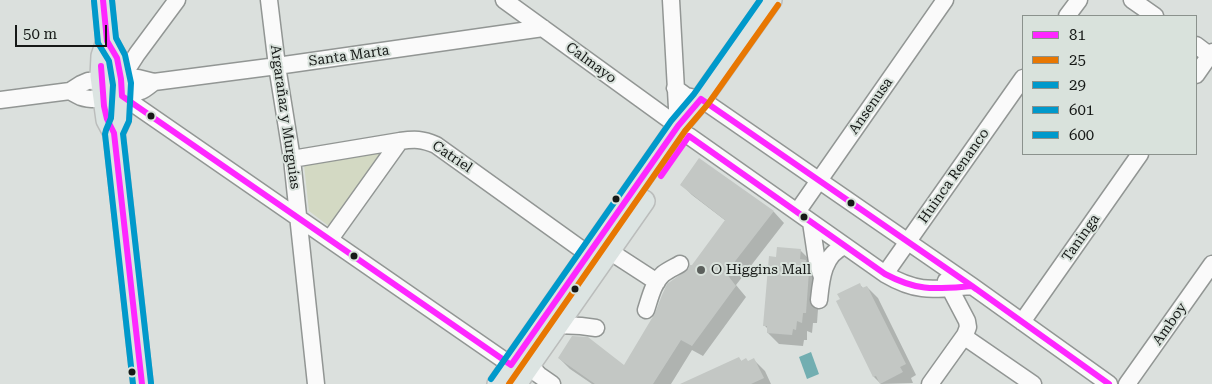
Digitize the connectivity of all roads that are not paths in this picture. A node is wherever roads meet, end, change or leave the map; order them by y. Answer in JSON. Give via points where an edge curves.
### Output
{"nodes":[{"id":1,"x":103,"y":0,"type":"edge"},
{"id":2,"x":177,"y":0,"type":"edge"},
{"id":3,"x":269,"y":0,"type":"edge"},
{"id":4,"x":504,"y":0,"type":"edge"},
{"id":5,"x":671,"y":0,"type":"edge"},
{"id":6,"x":771,"y":0,"type":"edge"},
{"id":7,"x":945,"y":0,"type":"edge"},
{"id":8,"x":1078,"y":0,"type":"edge"},
{"id":9,"x":1132,"y":0,"type":"edge"},
{"id":10,"x":1068,"y":15,"type":"edge"},
{"id":11,"x":1153,"y":15,"type":"edge"},
{"id":12,"x":543,"y":28,"type":"junction"},
{"id":13,"x":1197,"y":46,"type":"edge"},
{"id":14,"x":1211,"y":55,"type":"edge"},
{"id":15,"x":277,"y":66,"type":"junction"},
{"id":16,"x":1197,"y":74,"type":"edge"},
{"id":17,"x":1022,"y":79,"type":"edge"},
{"id":18,"x":112,"y":88,"type":"junction"},
{"id":19,"x":675,"y":88,"type":"junction"},
{"id":20,"x":701,"y":99,"type":"junction"},
{"id":21,"x":0,"y":100,"type":"edge"},
{"id":22,"x":683,"y":131,"type":"junction"},
{"id":23,"x":400,"y":140,"type":"junction"},
{"id":24,"x":1139,"y":155,"type":"edge"},
{"id":25,"x":292,"y":159,"type":"junction"},
{"id":26,"x":819,"y":181,"type":"junction"},
{"id":27,"x":797,"y":212,"type":"junction"},
{"id":28,"x":298,"y":217,"type":"junction"},
{"id":29,"x":811,"y":222,"type":"junction"},
{"id":30,"x":330,"y":239,"type":"junction"},
{"id":31,"x":908,"y":242,"type":"junction"},
{"id":32,"x":845,"y":246,"type":"junction"},
{"id":33,"x":598,"y":249,"type":"junction"},
{"id":34,"x":935,"y":260,"type":"junction"},
{"id":35,"x":680,"y":264,"type":"dead end"},
{"id":36,"x":1212,"y":264,"type":"edge"},
{"id":37,"x":885,"y":274,"type":"junction"},
{"id":38,"x":822,"y":277,"type":"junction"},
{"id":39,"x":657,"y":282,"type":"junction"},
{"id":40,"x":972,"y":286,"type":"junction"},
{"id":41,"x":950,"y":288,"type":"junction"},
{"id":42,"x":819,"y":300,"type":"dead end"},
{"id":43,"x":959,"y":305,"type":"junction"},
{"id":44,"x":646,"y":310,"type":"dead end"},
{"id":45,"x":1022,"y":322,"type":"junction"},
{"id":46,"x":557,"y":325,"type":"junction"},
{"id":47,"x":596,"y":328,"type":"dead end"},
{"id":48,"x":965,"y":334,"type":"junction"},
{"id":49,"x":512,"y":376,"type":"edge"},
{"id":50,"x":142,"y":384,"type":"edge"},
{"id":51,"x":316,"y":384,"type":"edge"},
{"id":52,"x":552,"y":384,"type":"edge"},
{"id":53,"x":930,"y":384,"type":"edge"},
{"id":54,"x":1033,"y":384,"type":"edge"},
{"id":55,"x":1109,"y":384,"type":"edge"},
{"id":56,"x":1127,"y":384,"type":"edge"}],
"edges":[{"from":1,"to":18,"type":"main road","via":[[107,40],[117,58]]},
{"from":2,"to":18,"type":"street"},
{"from":3,"to":15,"type":"street","name":"Argarañaz y Murguías"},
{"from":4,"to":12,"type":"street","name":"Calmayo"},
{"from":5,"to":19,"type":"street"},
{"from":6,"to":20,"type":"main road"},
{"from":7,"to":26,"type":"street","name":"Ansenusa"},
{"from":8,"to":10,"type":"street"},
{"from":9,"to":11,"type":"street"},
{"from":12,"to":15,"type":"street","name":"Santa Marta"},
{"from":12,"to":22,"type":"street","name":"Calmayo"},
{"from":13,"to":14,"type":"street"},
{"from":14,"to":16,"type":"street"},
{"from":15,"to":18,"type":"street","name":"Santa Marta","via":[[154,82],[141,91]]},
{"from":15,"to":25,"type":"street","name":"Argarañaz y Murguías"},
{"from":17,"to":31,"type":"street","name":"Huinca Renanco"},
{"from":18,"to":21,"type":"street","name":"Santa Marta","via":[[88,81],[70,91]]},
{"from":18,"to":28,"type":"street"},
{"from":18,"to":50,"type":"main road","via":[[107,120],[114,133]]},
{"from":19,"to":20,"type":"street","via":[[686,96]]},
{"from":19,"to":22,"type":"street"},
{"from":20,"to":22,"type":"main road"},
{"from":20,"to":26,"type":"street"},
{"from":22,"to":27,"type":"street","name":"Calmayo"},
{"from":22,"to":33,"type":"main road"},
{"from":23,"to":25,"type":"street","name":"Catriel"},
{"from":23,"to":30,"type":"street"},
{"from":23,"to":33,"type":"street","name":"Catriel","via":[[425,140],[436,145]]},
{"from":24,"to":45,"type":"street","name":"Taninga"},
{"from":25,"to":28,"type":"street","name":"Argarañaz y Murguías"},
{"from":26,"to":27,"type":"street","name":"Ansenusa"},
{"from":26,"to":31,"type":"street"},
{"from":27,"to":29,"type":"street","name":"Calmayo"},
{"from":28,"to":30,"type":"street"},
{"from":28,"to":51,"type":"street","name":"Argarañaz y Murguías"},
{"from":29,"to":32,"type":"street","name":"Calmayo"},
{"from":29,"to":38,"type":"street"},
{"from":30,"to":49,"type":"street"},
{"from":31,"to":34,"type":"street"},
{"from":31,"to":37,"type":"street","name":"Huinca Renanco"},
{"from":32,"to":37,"type":"street","name":"Calmayo"},
{"from":32,"to":38,"type":"street","via":[[831,256]]},
{"from":33,"to":39,"type":"street","name":"Catriel"},
{"from":33,"to":46,"type":"main road"},
{"from":33,"to":49,"type":"main road"},
{"from":34,"to":40,"type":"street"},
{"from":34,"to":41,"type":"street"},
{"from":35,"to":39,"type":"street"},
{"from":36,"to":56,"type":"street","name":"Amboy"},
{"from":37,"to":41,"type":"street","name":"Calmayo","via":[[912,287]]},
{"from":38,"to":42,"type":"street"},
{"from":39,"to":44,"type":"street"},
{"from":40,"to":41,"type":"street","name":"Calmayo"},
{"from":40,"to":43,"type":"street"},
{"from":40,"to":45,"type":"street"},
{"from":41,"to":43,"type":"street"},
{"from":43,"to":48,"type":"street","via":[[967,321]]},
{"from":45,"to":55,"type":"street"},
{"from":46,"to":47,"type":"street"},
{"from":46,"to":49,"type":"main road"},
{"from":48,"to":53,"type":"street"},
{"from":48,"to":54,"type":"street"},
{"from":49,"to":52,"type":"street","via":[[539,375]]}]}
